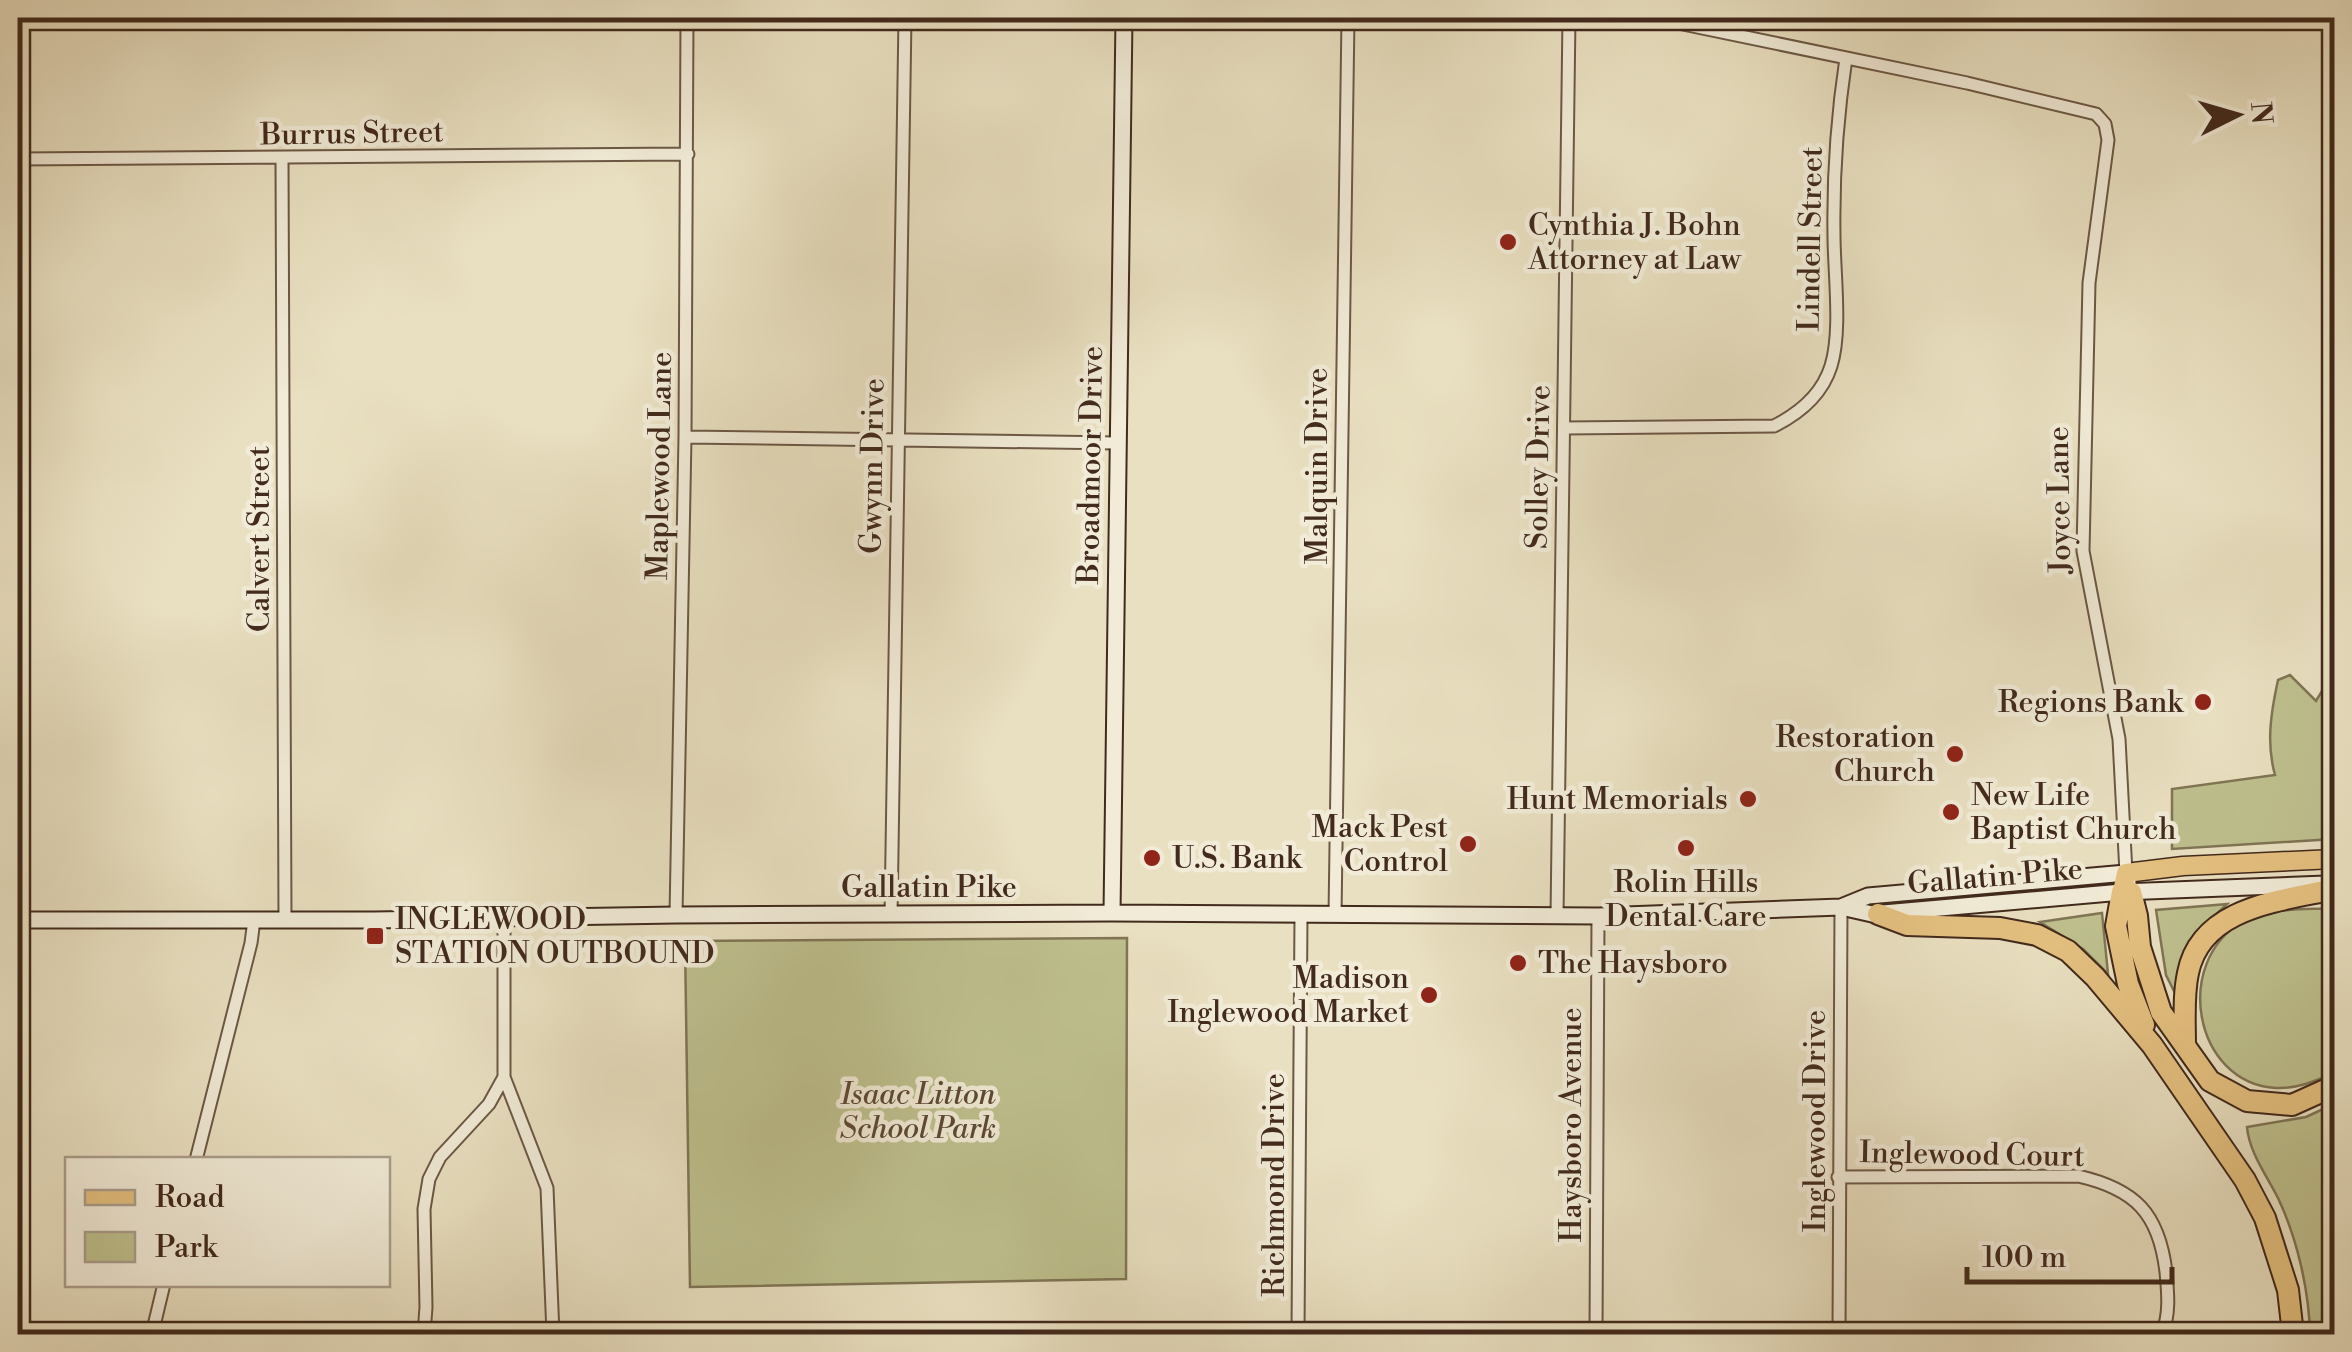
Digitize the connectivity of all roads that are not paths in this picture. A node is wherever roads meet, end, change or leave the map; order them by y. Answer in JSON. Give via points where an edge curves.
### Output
{"nodes":[{"id":1,"x":687,"y":18,"type":"edge"},
{"id":2,"x":905,"y":18,"type":"edge"},
{"id":3,"x":1124,"y":18,"type":"edge"},
{"id":4,"x":1348,"y":18,"type":"edge"},
{"id":5,"x":1569,"y":18,"type":"edge"},
{"id":6,"x":1654,"y":18,"type":"edge"},
{"id":7,"x":1846,"y":58,"type":"junction"},
{"id":8,"x":18,"y":135,"type":"edge"},
{"id":9,"x":688,"y":154,"type":"junction"},
{"id":10,"x":18,"y":160,"type":"edge"},
{"id":11,"x":282,"y":160,"type":"junction"},
{"id":12,"x":1564,"y":428,"type":"junction"},
{"id":13,"x":684,"y":437,"type":"junction"},
{"id":14,"x":898,"y":442,"type":"junction"},
{"id":15,"x":1117,"y":444,"type":"junction"},
{"id":16,"x":2334,"y":859,"type":"edge"},
{"id":17,"x":2126,"y":886,"type":"junction"},
{"id":18,"x":2334,"y":886,"type":"edge"},
{"id":19,"x":1841,"y":907,"type":"junction"},
{"id":20,"x":676,"y":914,"type":"junction"},
{"id":21,"x":1112,"y":914,"type":"junction"},
{"id":22,"x":1878,"y":914,"type":"junction"},
{"id":23,"x":891,"y":915,"type":"junction"},
{"id":24,"x":1335,"y":915,"type":"junction"},
{"id":25,"x":1301,"y":916,"type":"junction"},
{"id":26,"x":1558,"y":916,"type":"junction"},
{"id":27,"x":1598,"y":916,"type":"junction"},
{"id":28,"x":285,"y":918,"type":"junction"},
{"id":29,"x":504,"y":918,"type":"junction"},
{"id":30,"x":18,"y":920,"type":"edge"},
{"id":31,"x":254,"y":920,"type":"junction"},
{"id":32,"x":2184,"y":1044,"type":"junction"},
{"id":33,"x":2152,"y":1045,"type":"junction"},
{"id":34,"x":504,"y":1077,"type":"junction"},
{"id":35,"x":2334,"y":1086,"type":"edge"},
{"id":36,"x":197,"y":1157,"type":"edge"},
{"id":37,"x":1838,"y":1178,"type":"junction"},
{"id":38,"x":163,"y":1287,"type":"edge"},
{"id":39,"x":152,"y":1334,"type":"edge"},
{"id":40,"x":424,"y":1334,"type":"edge"},
{"id":41,"x":553,"y":1334,"type":"edge"},
{"id":42,"x":1298,"y":1334,"type":"edge"},
{"id":43,"x":1596,"y":1334,"type":"edge"},
{"id":44,"x":1840,"y":1334,"type":"edge"},
{"id":45,"x":2162,"y":1334,"type":"edge"},
{"id":46,"x":2293,"y":1334,"type":"edge"}],
"edges":[{"from":1,"to":9,"type":"street","name":"Maplewood Lane"},
{"from":2,"to":14,"type":"street","name":"Gwynn Drive"},
{"from":3,"to":15,"type":"main road","name":"Broadmoor Drive"},
{"from":4,"to":24,"type":"street","name":"Malquin Drive"},
{"from":5,"to":12,"type":"street","name":"Solley Drive"},
{"from":6,"to":7,"type":"street"},
{"from":7,"to":12,"type":"street","name":"Lindell Street","via":[[1834,176],[1835,338],[1831,367],[1814,396],[1774,426]]},
{"from":7,"to":17,"type":"street","name":"Joyce Lane","via":[[2096,114],[2105,124],[2089,282],[2083,551],[2118,739]]},
{"from":8,"to":10,"type":"street"},
{"from":9,"to":11,"type":"street","name":"Burrus Street"},
{"from":9,"to":13,"type":"street","name":"Maplewood Lane"},
{"from":10,"to":11,"type":"street","name":"Burrus Street"},
{"from":11,"to":28,"type":"street","name":"Calvert Street"},
{"from":12,"to":26,"type":"street","name":"Solley Drive"},
{"from":13,"to":14,"type":"street"},
{"from":13,"to":20,"type":"street","name":"Maplewood Lane"},
{"from":14,"to":15,"type":"street"},
{"from":14,"to":23,"type":"street","name":"Gwynn Drive"},
{"from":15,"to":21,"type":"main road","name":"Broadmoor Drive"},
{"from":16,"to":17,"type":"main road","name":"Gallatin Pike","via":[[2182,866]]},
{"from":17,"to":18,"type":"main road","name":"Gallatin Pike"},
{"from":17,"to":19,"type":"main road","name":"Gallatin Pike","via":[[1868,896]]},
{"from":17,"to":22,"type":"main road","name":"Gallatin Pike"},
{"from":17,"to":32,"type":"highway","via":[[2149,983]]},
{"from":17,"to":33,"type":"highway","via":[[2116,926],[2128,984]]},
{"from":18,"to":32,"type":"highway","via":[[2246,909],[2217,925],[2188,972]]},
{"from":19,"to":22,"type":"main road","name":"Gallatin Pike"},
{"from":19,"to":27,"type":"main road","name":"Gallatin Pike"},
{"from":19,"to":37,"type":"street","name":"Inglewood Drive"},
{"from":20,"to":23,"type":"main road","name":"Gallatin Pike"},
{"from":20,"to":29,"type":"main road","name":"Gallatin Pike"},
{"from":21,"to":23,"type":"main road","name":"Gallatin Pike"},
{"from":21,"to":25,"type":"main road","name":"Gallatin Pike"},
{"from":22,"to":33,"type":"highway","via":[[1906,925],[2037,935],[2068,951]]},
{"from":24,"to":25,"type":"main road","name":"Gallatin Pike"},
{"from":24,"to":26,"type":"main road","name":"Gallatin Pike"},
{"from":25,"to":42,"type":"street","name":"Richmond Drive"},
{"from":26,"to":27,"type":"main road","name":"Gallatin Pike"},
{"from":27,"to":43,"type":"street","name":"Haysboro Avenue"},
{"from":28,"to":29,"type":"main road","name":"Gallatin Pike"},
{"from":28,"to":31,"type":"main road","name":"Gallatin Pike"},
{"from":29,"to":34,"type":"street"},
{"from":30,"to":31,"type":"main road","name":"Gallatin Pike"},
{"from":31,"to":36,"type":"street"},
{"from":32,"to":35,"type":"highway","via":[[2210,1081],[2248,1101],[2292,1104]]},
{"from":33,"to":46,"type":"highway","via":[[2266,1218],[2288,1290]]},
{"from":34,"to":40,"type":"street","via":[[429,1179]]},
{"from":34,"to":41,"type":"street","via":[[547,1188]]},
{"from":37,"to":44,"type":"street","name":"Inglewood Drive"},
{"from":37,"to":45,"type":"street","name":"Inglewood Court","via":[[2078,1176],[2108,1182],[2130,1195],[2160,1237],[2168,1296]]},
{"from":38,"to":39,"type":"street"}]}
